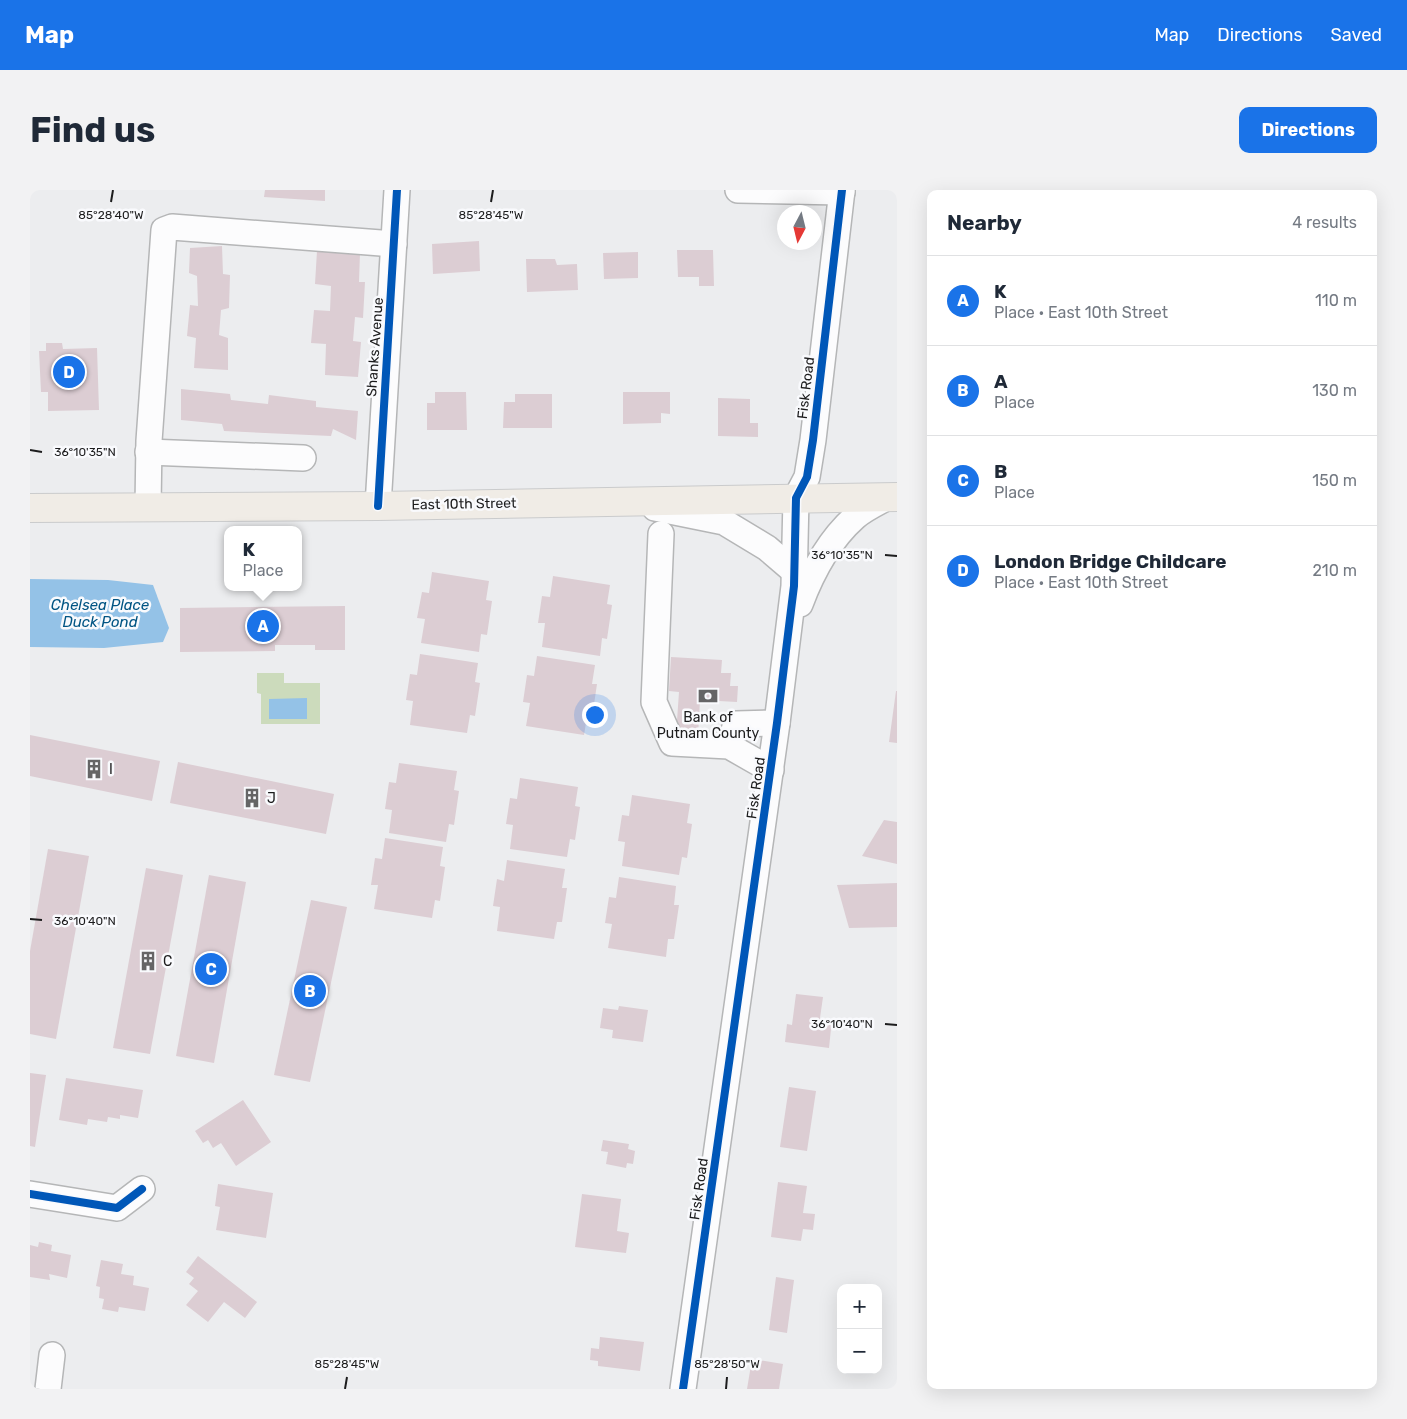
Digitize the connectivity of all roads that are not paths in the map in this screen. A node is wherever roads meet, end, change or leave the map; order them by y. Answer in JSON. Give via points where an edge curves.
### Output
{"nodes":[{"id":1,"x":397,"y":190,"type":"edge"},
{"id":2,"x":738,"y":190,"type":"edge"},
{"id":3,"x":842,"y":191,"type":"edge"},
{"id":4,"x":394,"y":244,"type":"junction"},
{"id":5,"x":148,"y":452,"type":"junction"},
{"id":6,"x":303,"y":458,"type":"dead end"},
{"id":7,"x":892,"y":497,"type":"edge"},
{"id":8,"x":796,"y":498,"type":"junction"},
{"id":9,"x":623,"y":502,"type":"junction"},
{"id":10,"x":378,"y":506,"type":"junction"},
{"id":11,"x":30,"y":508,"type":"edge"},
{"id":12,"x":148,"y":508,"type":"junction"},
{"id":13,"x":661,"y":534,"type":"dead end"},
{"id":14,"x":795,"y":572,"type":"junction"},
{"id":15,"x":788,"y":635,"type":"junction"},
{"id":16,"x":777,"y":723,"type":"junction"},
{"id":17,"x":730,"y":746,"type":"junction"},
{"id":18,"x":771,"y":770,"type":"junction"},
{"id":19,"x":142,"y":1189,"type":"dead end"},
{"id":20,"x":30,"y":1194,"type":"edge"},
{"id":21,"x":52,"y":1356,"type":"dead end"},
{"id":22,"x":48,"y":1389,"type":"edge"},
{"id":23,"x":683,"y":1389,"type":"edge"}],
"edges":[{"from":1,"to":4,"type":"street","name":"Shanks Avenue"},
{"from":2,"to":3,"type":"street"},
{"from":3,"to":8,"type":"street","name":"Fisk Road","via":[[813,440],[807,477]]},
{"from":4,"to":5,"type":"street","via":[[164,230]]},
{"from":4,"to":10,"type":"street","name":"Shanks Avenue"},
{"from":5,"to":6,"type":"street"},
{"from":5,"to":12,"type":"street"},
{"from":7,"to":8,"type":"main road","name":"East 10th Street"},
{"from":7,"to":15,"type":"street","via":[[856,517],[825,552],[812,574]]},
{"from":8,"to":9,"type":"main road","name":"East 10th Street"},
{"from":8,"to":14,"type":"street","name":"Fisk Road"},
{"from":9,"to":10,"type":"main road","name":"East 10th Street"},
{"from":9,"to":14,"type":"street","via":[[724,522],[767,548]]},
{"from":10,"to":12,"type":"main road","name":"East 10th Street"},
{"from":11,"to":12,"type":"main road","name":"East 10th Street"},
{"from":13,"to":17,"type":"street","via":[[654,702],[672,743]]},
{"from":14,"to":15,"type":"street","name":"Fisk Road"},
{"from":15,"to":16,"type":"street","name":"Fisk Road"},
{"from":16,"to":17,"type":"street","via":[[736,724]]},
{"from":16,"to":18,"type":"street","name":"Fisk Road"},
{"from":17,"to":18,"type":"street"},
{"from":18,"to":23,"type":"street","name":"Fisk Road"},
{"from":19,"to":20,"type":"street","via":[[117,1208]]},
{"from":21,"to":22,"type":"street"}]}
